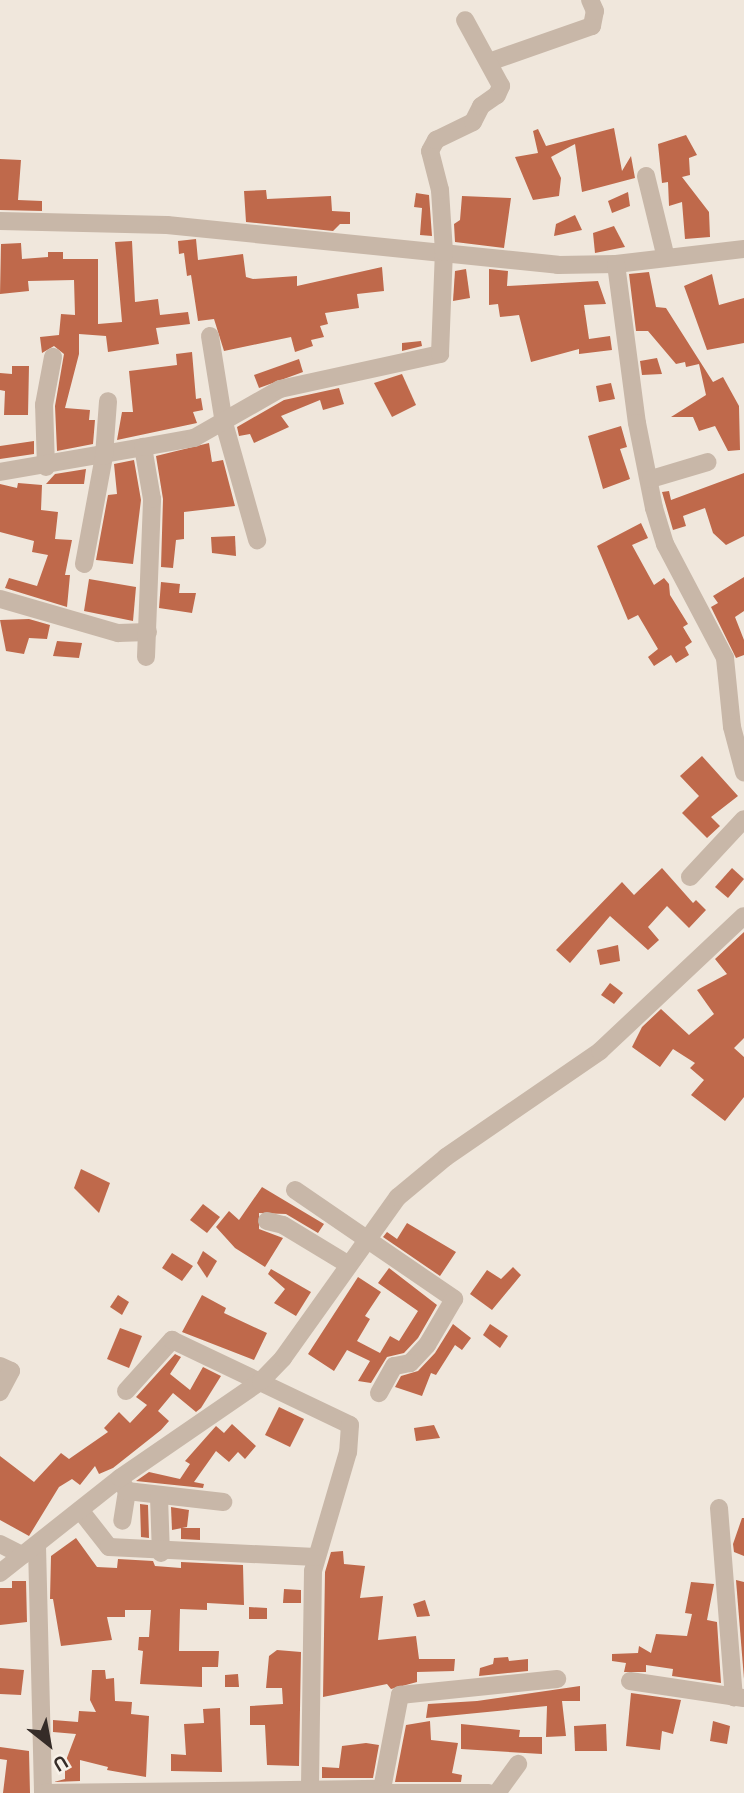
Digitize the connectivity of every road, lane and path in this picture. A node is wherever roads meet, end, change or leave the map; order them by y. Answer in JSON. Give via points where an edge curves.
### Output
{"nodes":[{"id":1,"x":590,"y":0,"type":"edge"},
{"id":2,"x":465,"y":20,"type":"dead end"},
{"id":3,"x":489,"y":62,"type":"junction"},
{"id":4,"x":646,"y":176,"type":"dead end"},
{"id":5,"x":0,"y":222,"type":"edge"},
{"id":6,"x":744,"y":249,"type":"edge"},
{"id":7,"x":444,"y":252,"type":"junction"},
{"id":8,"x":666,"y":258,"type":"junction"},
{"id":9,"x":616,"y":264,"type":"junction"},
{"id":10,"x":210,"y":336,"type":"dead end"},
{"id":11,"x":52,"y":357,"type":"dead end"},
{"id":12,"x":108,"y":401,"type":"dead end"},
{"id":13,"x":224,"y":423,"type":"junction"},
{"id":14,"x":143,"y":447,"type":"junction"},
{"id":15,"x":104,"y":456,"type":"junction"},
{"id":16,"x":708,"y":462,"type":"dead end"},
{"id":17,"x":46,"y":467,"type":"junction"},
{"id":18,"x":0,"y":472,"type":"edge"},
{"id":19,"x":650,"y":480,"type":"junction"},
{"id":20,"x":257,"y":540,"type":"dead end"},
{"id":21,"x":84,"y":564,"type":"dead end"},
{"id":22,"x":0,"y":599,"type":"edge"},
{"id":23,"x":148,"y":632,"type":"junction"},
{"id":24,"x":146,"y":657,"type":"dead end"},
{"id":25,"x":744,"y":772,"type":"edge"},
{"id":26,"x":744,"y":819,"type":"edge"},
{"id":27,"x":690,"y":877,"type":"dead end"},
{"id":28,"x":744,"y":916,"type":"edge"},
{"id":29,"x":295,"y":1190,"type":"dead end"},
{"id":30,"x":267,"y":1221,"type":"dead end"},
{"id":31,"x":365,"y":1239,"type":"junction"},
{"id":32,"x":349,"y":1265,"type":"junction"},
{"id":33,"x":0,"y":1366,"type":"edge"},
{"id":34,"x":261,"y":1381,"type":"junction"},
{"id":35,"x":126,"y":1391,"type":"dead end"},
{"id":36,"x":0,"y":1392,"type":"edge"},
{"id":37,"x":379,"y":1393,"type":"dead end"},
{"id":38,"x":123,"y":1485,"type":"junction"},
{"id":39,"x":159,"y":1497,"type":"junction"},
{"id":40,"x":223,"y":1502,"type":"dead end"},
{"id":41,"x":719,"y":1508,"type":"dead end"},
{"id":42,"x":80,"y":1510,"type":"junction"},
{"id":43,"x":122,"y":1521,"type":"dead end"},
{"id":44,"x":0,"y":1544,"type":"edge"},
{"id":45,"x":29,"y":1550,"type":"junction"},
{"id":46,"x":161,"y":1553,"type":"junction"},
{"id":47,"x":316,"y":1557,"type":"junction"},
{"id":48,"x":0,"y":1573,"type":"edge"},
{"id":49,"x":557,"y":1679,"type":"dead end"},
{"id":50,"x":630,"y":1681,"type":"dead end"},
{"id":51,"x":739,"y":1697,"type":"edge"},
{"id":52,"x":518,"y":1764,"type":"dead end"},
{"id":53,"x":310,"y":1792,"type":"edge"},
{"id":54,"x":43,"y":1793,"type":"edge"},
{"id":55,"x":385,"y":1793,"type":"edge"},
{"id":56,"x":489,"y":1793,"type":"edge"},
{"id":57,"x":498,"y":1793,"type":"edge"}],
"edges":[{"from":1,"to":3,"type":"street","via":[[595,11],[592,26]]},
{"from":2,"to":3,"type":"street"},
{"from":3,"to":7,"type":"street","via":[[501,86],[497,95],[481,106],[469,126],[436,140],[430,151],[440,190]]},
{"from":4,"to":8,"type":"street"},
{"from":5,"to":7,"type":"street","via":[[167,225]]},
{"from":6,"to":8,"type":"street"},
{"from":7,"to":9,"type":"street","via":[[558,265]]},
{"from":7,"to":13,"type":"street","via":[[440,354],[281,389]]},
{"from":8,"to":9,"type":"street"},
{"from":9,"to":19,"type":"street","via":[[637,424]]},
{"from":10,"to":13,"type":"street"},
{"from":11,"to":17,"type":"street","via":[[44,405]]},
{"from":12,"to":15,"type":"street"},
{"from":13,"to":14,"type":"street","via":[[194,438]]},
{"from":13,"to":20,"type":"street"},
{"from":14,"to":15,"type":"street"},
{"from":14,"to":23,"type":"street","via":[[152,499]]},
{"from":15,"to":17,"type":"street"},
{"from":15,"to":21,"type":"street"},
{"from":16,"to":19,"type":"street"},
{"from":17,"to":18,"type":"street"},
{"from":19,"to":25,"type":"street","via":[[665,544],[725,658],[732,727]]},
{"from":22,"to":23,"type":"street","via":[[118,633]]},
{"from":23,"to":24,"type":"street"},
{"from":26,"to":27,"type":"street"},
{"from":28,"to":31,"type":"street","via":[[600,1051],[446,1157],[398,1197]]},
{"from":29,"to":31,"type":"street"},
{"from":30,"to":32,"type":"street","via":[[283,1225]]},
{"from":31,"to":32,"type":"street"},
{"from":31,"to":37,"type":"street","via":[[454,1299],[427,1345],[410,1363],[394,1366]]},
{"from":32,"to":34,"type":"street","via":[[283,1358]]},
{"from":33,"to":36,"type":"street","via":[[11,1371]]},
{"from":34,"to":35,"type":"street","via":[[172,1340]]},
{"from":34,"to":38,"type":"street"},
{"from":34,"to":47,"type":"street","via":[[350,1425],[348,1452]]},
{"from":38,"to":39,"type":"street"},
{"from":38,"to":42,"type":"street"},
{"from":38,"to":43,"type":"street"},
{"from":39,"to":40,"type":"street"},
{"from":39,"to":46,"type":"street"},
{"from":41,"to":51,"type":"street"},
{"from":42,"to":45,"type":"street"},
{"from":42,"to":46,"type":"street","via":[[110,1548]]},
{"from":44,"to":45,"type":"street"},
{"from":45,"to":48,"type":"street"},
{"from":45,"to":54,"type":"street"},
{"from":46,"to":47,"type":"street"},
{"from":47,"to":53,"type":"street"},
{"from":49,"to":53,"type":"street","via":[[401,1695],[382,1789]]},
{"from":50,"to":51,"type":"street"},
{"from":52,"to":57,"type":"street"},
{"from":53,"to":54,"type":"street"},
{"from":55,"to":56,"type":"street"}]}
